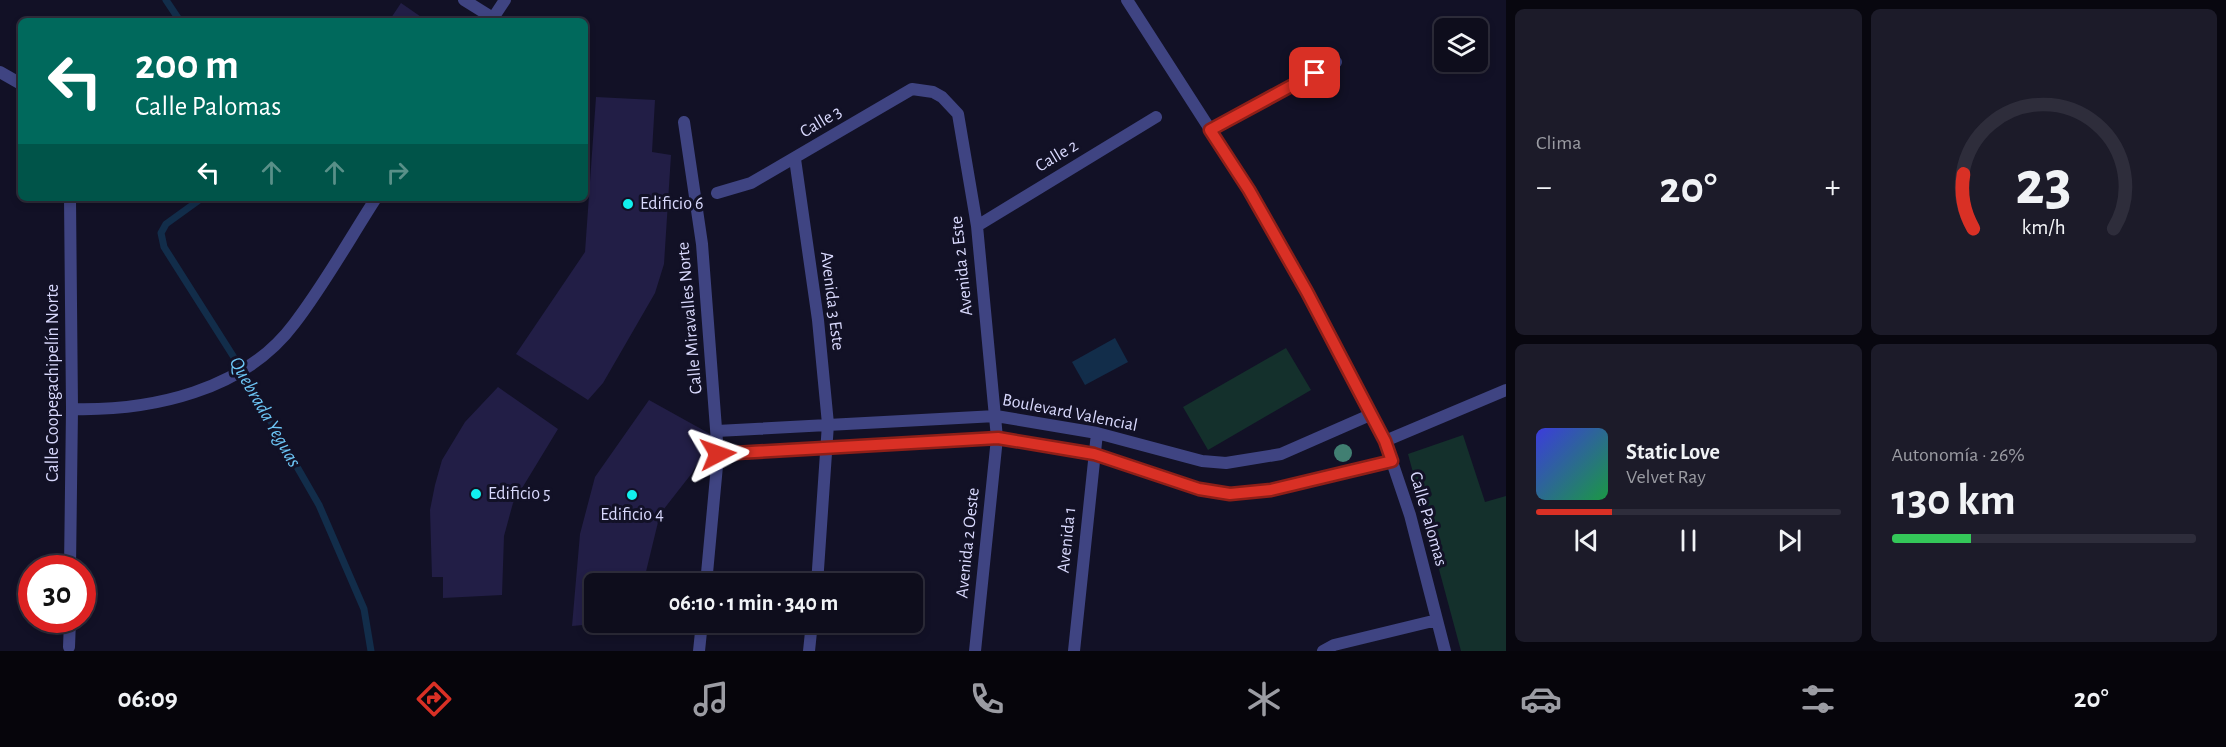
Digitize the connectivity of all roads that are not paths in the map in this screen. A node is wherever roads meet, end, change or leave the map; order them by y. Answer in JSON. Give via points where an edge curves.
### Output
{"nodes":[{"id":1,"x":464,"y":0,"type":"edge"},
{"id":2,"x":505,"y":0,"type":"edge"},
{"id":3,"x":1127,"y":0,"type":"edge"},
{"id":4,"x":489,"y":18,"type":"edge"},
{"id":5,"x":493,"y":18,"type":"edge"},
{"id":6,"x":1335,"y":62,"type":"dead end"},
{"id":7,"x":0,"y":72,"type":"edge"},
{"id":8,"x":18,"y":82,"type":"edge"},
{"id":9,"x":942,"y":96,"type":"joint"},
{"id":10,"x":1156,"y":117,"type":"dead end"},
{"id":11,"x":684,"y":122,"type":"dead end"},
{"id":12,"x":1210,"y":130,"type":"junction"},
{"id":13,"x":795,"y":159,"type":"junction"},
{"id":14,"x":717,"y":193,"type":"dead end"},
{"id":15,"x":70,"y":201,"type":"edge"},
{"id":16,"x":374,"y":201,"type":"edge"},
{"id":17,"x":977,"y":226,"type":"junction"},
{"id":18,"x":1506,"y":390,"type":"edge"},
{"id":19,"x":72,"y":409,"type":"junction"},
{"id":20,"x":1370,"y":415,"type":"junction"},
{"id":21,"x":996,"y":416,"type":"junction"},
{"id":22,"x":828,"y":424,"type":"junction"},
{"id":23,"x":717,"y":431,"type":"junction"},
{"id":24,"x":1097,"y":433,"type":"junction"},
{"id":25,"x":998,"y":438,"type":"junction"},
{"id":26,"x":1385,"y":441,"type":"junction"},
{"id":27,"x":829,"y":447,"type":"junction"},
{"id":28,"x":718,"y":454,"type":"junction"},
{"id":29,"x":1094,"y":454,"type":"junction"},
{"id":30,"x":1392,"y":461,"type":"junction"},
{"id":31,"x":70,"y":555,"type":"edge"},
{"id":32,"x":707,"y":573,"type":"edge"},
{"id":33,"x":818,"y":573,"type":"edge"},
{"id":34,"x":1437,"y":620,"type":"junction"},
{"id":35,"x":70,"y":633,"type":"edge"},
{"id":36,"x":701,"y":633,"type":"edge"},
{"id":37,"x":811,"y":633,"type":"edge"},
{"id":38,"x":69,"y":647,"type":"dead end"},
{"id":39,"x":699,"y":651,"type":"edge"},
{"id":40,"x":809,"y":651,"type":"edge"},
{"id":41,"x":975,"y":651,"type":"edge"},
{"id":42,"x":1074,"y":651,"type":"edge"},
{"id":43,"x":1323,"y":651,"type":"edge"},
{"id":44,"x":1445,"y":651,"type":"edge"}],
"edges":[{"from":1,"to":4,"type":"street"},
{"from":2,"to":5,"type":"street"},
{"from":3,"to":12,"type":"street","name":"Calle Palomas"},
{"from":6,"to":12,"type":"street"},
{"from":7,"to":8,"type":"street"},
{"from":9,"to":13,"type":"street","name":"Calle 3","via":[[912,89]]},
{"from":9,"to":17,"type":"street","name":"Avenida 2 Este","via":[[957,114]]},
{"from":10,"to":17,"type":"street","name":"Calle 2"},
{"from":11,"to":23,"type":"street","name":"Calle Miravalles Norte","via":[[702,244]]},
{"from":12,"to":20,"type":"street","name":"Calle Palomas","via":[[1307,292]]},
{"from":13,"to":14,"type":"street","name":"Calle 3","via":[[752,183]]},
{"from":13,"to":22,"type":"street","name":"Avenida 3 Este"},
{"from":15,"to":19,"type":"street","name":"Calle Coopegachipelín Norte"},
{"from":16,"to":19,"type":"street","via":[[293,325],[250,365],[211,387],[162,401],[114,410]]},
{"from":17,"to":21,"type":"street","name":"Avenida 2 Este"},
{"from":18,"to":26,"type":"street"},
{"from":19,"to":31,"type":"street","name":"Calle Coopegachipelín Norte"},
{"from":20,"to":24,"type":"street","name":"Boulevard Valencial","via":[[1281,454],[1226,463],[1202,461]]},
{"from":20,"to":26,"type":"street","name":"Calle Palomas"},
{"from":21,"to":22,"type":"street","name":"Boulevard Valencial"},
{"from":21,"to":24,"type":"street","name":"Boulevard Valencial"},
{"from":21,"to":25,"type":"street","name":"Avenida 2 Este"},
{"from":22,"to":23,"type":"street","name":"Boulevard Valencial"},
{"from":22,"to":27,"type":"street","name":"Avenida 3 Este"},
{"from":23,"to":28,"type":"street","name":"Calle Miravalles Norte"},
{"from":24,"to":29,"type":"street","name":"Avenida 1"},
{"from":25,"to":27,"type":"street","name":"Boulevard Valencial"},
{"from":25,"to":29,"type":"street","name":"Boulevard Valencial"},
{"from":25,"to":41,"type":"street","name":"Avenida 2 Oeste"},
{"from":26,"to":30,"type":"street","name":"Calle Palomas"},
{"from":27,"to":28,"type":"street","name":"Boulevard Valencial"},
{"from":27,"to":33,"type":"street","name":"Avenida 3 Este"},
{"from":28,"to":32,"type":"street","name":"Calle Miravalles Norte"},
{"from":29,"to":30,"type":"street","name":"Boulevard Valencial","via":[[1199,489],[1230,494],[1271,490]]},
{"from":29,"to":42,"type":"street","name":"Avenida 1"},
{"from":30,"to":34,"type":"street","name":"Calle Palomas"},
{"from":34,"to":43,"type":"street"},
{"from":34,"to":44,"type":"street","name":"Calle Palomas"},
{"from":35,"to":38,"type":"street"},
{"from":36,"to":39,"type":"street"},
{"from":37,"to":40,"type":"street"}]}
